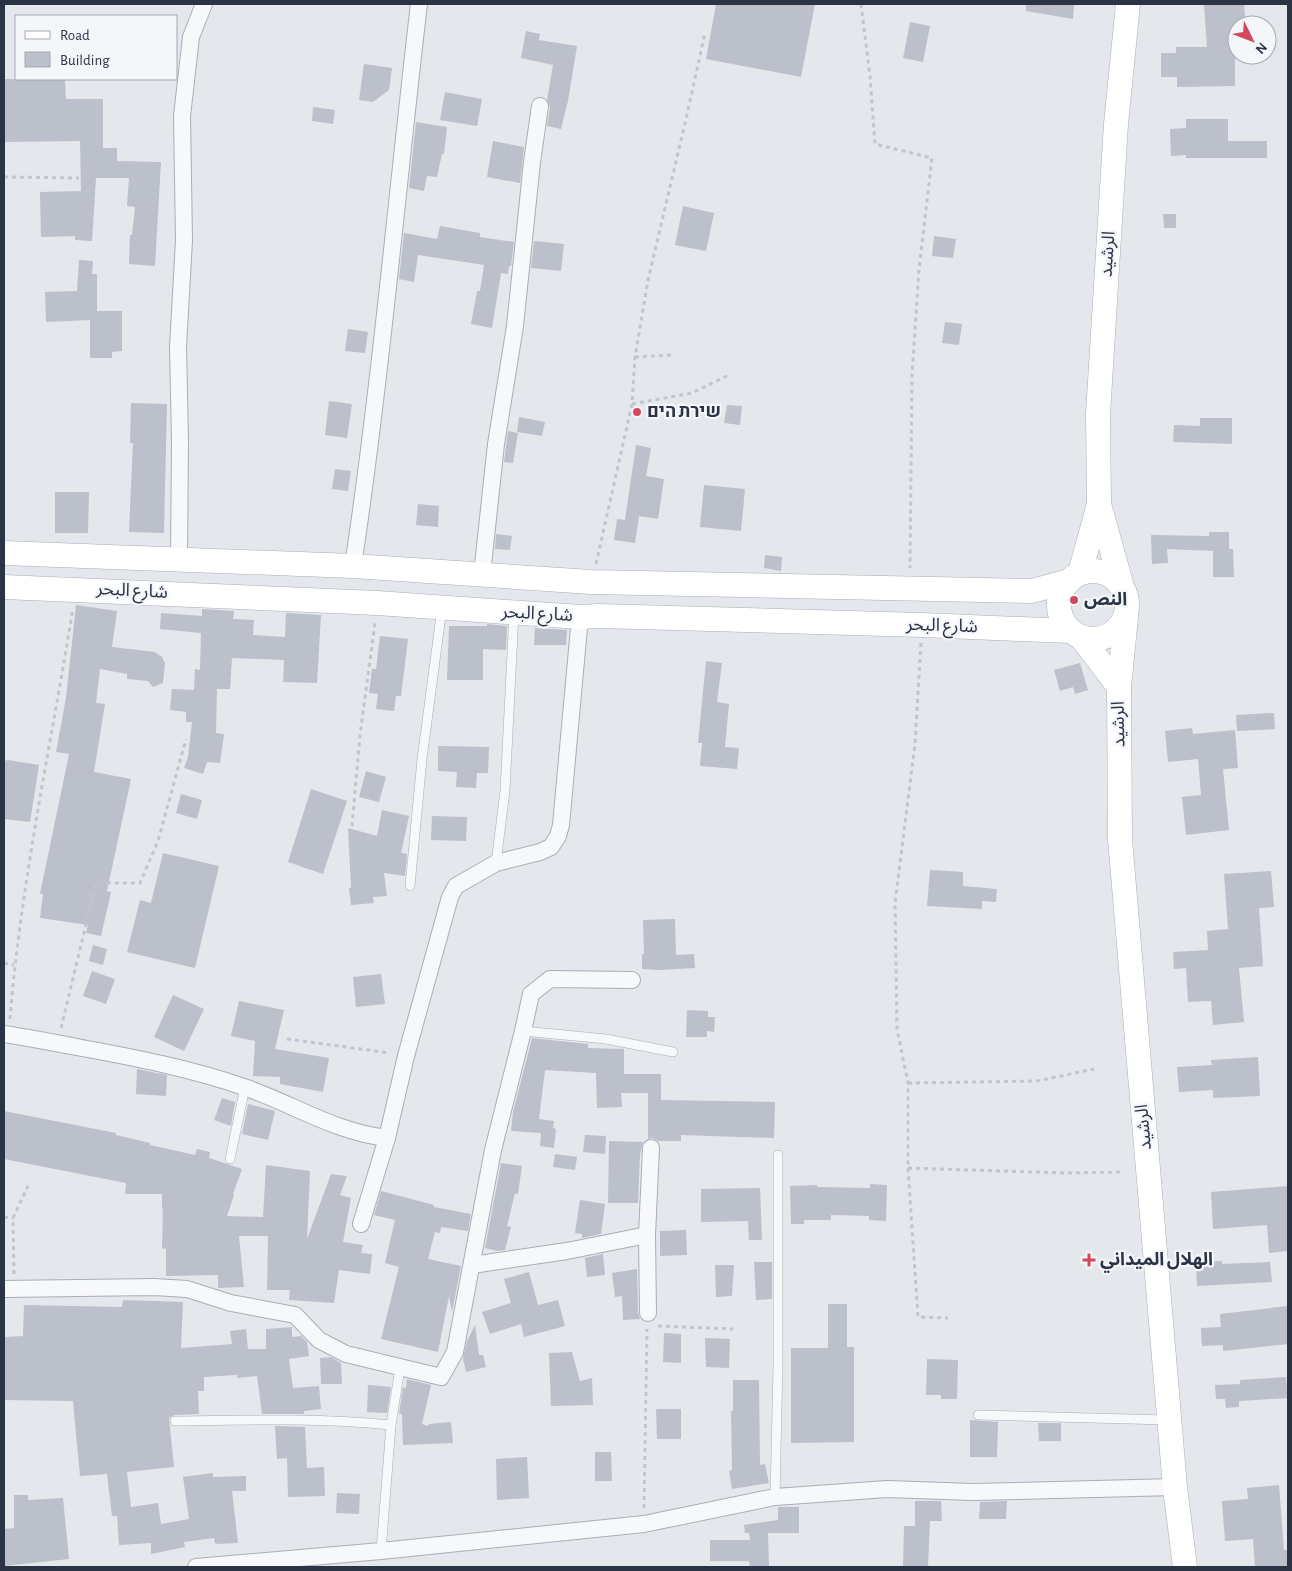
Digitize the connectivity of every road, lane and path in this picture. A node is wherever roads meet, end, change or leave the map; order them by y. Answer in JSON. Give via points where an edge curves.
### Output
{"nodes":[{"id":1,"x":204,"y":4,"type":"edge"},
{"id":2,"x":419,"y":4,"type":"edge"},
{"id":3,"x":861,"y":4,"type":"edge"},
{"id":4,"x":1128,"y":4,"type":"edge"},
{"id":5,"x":705,"y":33,"type":"dead end"},
{"id":6,"x":540,"y":106,"type":"dead end"},
{"id":7,"x":4,"y":177,"type":"edge"},
{"id":8,"x":79,"y":178,"type":"dead end"},
{"id":9,"x":673,"y":355,"type":"dead end"},
{"id":10,"x":635,"y":357,"type":"junction"},
{"id":11,"x":727,"y":376,"type":"dead end"},
{"id":12,"x":632,"y":404,"type":"junction"},
{"id":13,"x":1099,"y":504,"type":"junction"},
{"id":14,"x":4,"y":553,"type":"edge"},
{"id":15,"x":179,"y":560,"type":"junction"},
{"id":16,"x":353,"y":566,"type":"junction"},
{"id":17,"x":482,"y":574,"type":"junction"},
{"id":18,"x":1074,"y":577,"type":"junction"},
{"id":19,"x":592,"y":582,"type":"junction"},
{"id":20,"x":1121,"y":584,"type":"junction"},
{"id":21,"x":4,"y":587,"type":"edge"},
{"id":22,"x":910,"y":588,"type":"junction"},
{"id":23,"x":76,"y":589,"type":"junction"},
{"id":24,"x":377,"y":603,"type":"junction"},
{"id":25,"x":442,"y":608,"type":"junction"},
{"id":26,"x":514,"y":613,"type":"junction"},
{"id":27,"x":580,"y":617,"type":"junction"},
{"id":28,"x":1126,"y":617,"type":"junction"},
{"id":29,"x":922,"y":625,"type":"junction"},
{"id":30,"x":1076,"y":634,"type":"junction"},
{"id":31,"x":1119,"y":687,"type":"junction"},
{"id":32,"x":186,"y":739,"type":"dead end"},
{"id":33,"x":352,"y":826,"type":"dead end"},
{"id":34,"x":496,"y":863,"type":"junction"},
{"id":35,"x":410,"y":886,"type":"dead end"},
{"id":36,"x":4,"y":963,"type":"edge"},
{"id":37,"x":14,"y":965,"type":"junction"},
{"id":38,"x":632,"y":980,"type":"dead end"},
{"id":39,"x":523,"y":1032,"type":"junction"},
{"id":40,"x":6,"y":1035,"type":"edge"},
{"id":41,"x":288,"y":1039,"type":"dead end"},
{"id":42,"x":58,"y":1044,"type":"junction"},
{"id":43,"x":673,"y":1052,"type":"dead end"},
{"id":44,"x":406,"y":1056,"type":"junction"},
{"id":45,"x":1094,"y":1069,"type":"dead end"},
{"id":46,"x":908,"y":1083,"type":"junction"},
{"id":47,"x":244,"y":1087,"type":"junction"},
{"id":48,"x":387,"y":1138,"type":"junction"},
{"id":49,"x":651,"y":1148,"type":"dead end"},
{"id":50,"x":778,"y":1155,"type":"dead end"},
{"id":51,"x":230,"y":1158,"type":"dead end"},
{"id":52,"x":908,"y":1168,"type":"junction"},
{"id":53,"x":1120,"y":1172,"type":"dead end"},
{"id":54,"x":28,"y":1186,"type":"dead end"},
{"id":55,"x":4,"y":1217,"type":"edge"},
{"id":56,"x":13,"y":1218,"type":"junction"},
{"id":57,"x":361,"y":1224,"type":"dead end"},
{"id":58,"x":648,"y":1235,"type":"junction"},
{"id":59,"x":472,"y":1265,"type":"junction"},
{"id":60,"x":9,"y":1290,"type":"edge"},
{"id":61,"x":948,"y":1318,"type":"dead end"},
{"id":62,"x":648,"y":1319,"type":"junction"},
{"id":63,"x":733,"y":1329,"type":"dead end"},
{"id":64,"x":400,"y":1368,"type":"junction"},
{"id":65,"x":978,"y":1415,"type":"dead end"},
{"id":66,"x":1169,"y":1420,"type":"junction"},
{"id":67,"x":175,"y":1422,"type":"dead end"},
{"id":68,"x":391,"y":1425,"type":"junction"},
{"id":69,"x":1175,"y":1487,"type":"junction"},
{"id":70,"x":775,"y":1497,"type":"junction"},
{"id":71,"x":644,"y":1524,"type":"junction"},
{"id":72,"x":380,"y":1551,"type":"junction"},
{"id":73,"x":216,"y":1566,"type":"edge"},
{"id":74,"x":196,"y":1567,"type":"edge"},
{"id":75,"x":1185,"y":1567,"type":"edge"}],
"edges":[{"from":1,"to":15,"type":"street","via":[[190,37],[182,116],[184,240],[178,347]]},
{"from":2,"to":16,"type":"street","via":[[382,350]]},
{"from":3,"to":22,"type":"path","via":[[875,144],[932,158],[918,269],[912,374]]},
{"from":4,"to":13,"type":"main road","name":"الرشيد","via":[[1116,124],[1098,414]]},
{"from":5,"to":10,"type":"path","via":[[648,280]]},
{"from":6,"to":17,"type":"street"},
{"from":7,"to":8,"type":"path"},
{"from":9,"to":10,"type":"path"},
{"from":10,"to":12,"type":"path"},
{"from":11,"to":12,"type":"path","via":[[692,393]]},
{"from":12,"to":19,"type":"path"},
{"from":13,"to":18,"type":"main road","name":"الرشيد"},
{"from":13,"to":20,"type":"main road","name":"الرشيد"},
{"from":14,"to":15,"type":"main road","name":"شارع البحر"},
{"from":15,"to":16,"type":"main road","name":"شارع البحر"},
{"from":16,"to":17,"type":"main road","name":"شارع البحر"},
{"from":17,"to":19,"type":"main road","name":"شارع البحر"},
{"from":18,"to":20,"type":"main road","via":[[1089,570],[1101,571]]},
{"from":18,"to":22,"type":"main road","name":"شارع البحر","via":[[1032,591]]},
{"from":18,"to":30,"type":"main road","via":[[1062,590],[1059,606],[1063,622]]},
{"from":19,"to":22,"type":"main road","name":"شارع البحر"},
{"from":20,"to":28,"type":"main road","via":[[1128,605]]},
{"from":21,"to":23,"type":"main road","name":"شارع البحر"},
{"from":23,"to":24,"type":"main road","name":"شارع البحر"},
{"from":23,"to":37,"type":"path","via":[[37,810]]},
{"from":24,"to":25,"type":"main road","name":"شارع البحر"},
{"from":24,"to":33,"type":"path"},
{"from":25,"to":26,"type":"main road","name":"شارع البحر"},
{"from":25,"to":35,"type":"lane","via":[[422,759]]},
{"from":26,"to":27,"type":"main road","name":"شارع البحر"},
{"from":26,"to":34,"type":"lane","via":[[505,790]]},
{"from":27,"to":29,"type":"main road","name":"شارع البحر"},
{"from":27,"to":34,"type":"street","via":[[558,836],[551,847],[540,852]]},
{"from":28,"to":30,"type":"main road","via":[[1112,634],[1102,638],[1090,639]]},
{"from":28,"to":31,"type":"main road","name":"الرشيد"},
{"from":29,"to":30,"type":"main road","name":"شارع البحر"},
{"from":29,"to":46,"type":"path","via":[[915,744],[895,903],[897,1029]]},
{"from":30,"to":31,"type":"main road","name":"الرشيد"},
{"from":31,"to":66,"type":"main road","name":"الرشيد","via":[[1120,839]]},
{"from":32,"to":42,"type":"path","via":[[158,842],[140,883],[96,883]]},
{"from":34,"to":44,"type":"street","via":[[456,886],[450,897]]},
{"from":36,"to":37,"type":"path"},
{"from":37,"to":40,"type":"path"},
{"from":38,"to":39,"type":"street","via":[[550,979],[530,994]]},
{"from":39,"to":43,"type":"lane","via":[[606,1039]]},
{"from":39,"to":59,"type":"street","via":[[493,1150]]},
{"from":40,"to":42,"type":"street"},
{"from":41,"to":44,"type":"path"},
{"from":42,"to":47,"type":"street","via":[[183,1068]]},
{"from":44,"to":48,"type":"street"},
{"from":45,"to":46,"type":"path","via":[[1037,1081]]},
{"from":46,"to":52,"type":"path"},
{"from":47,"to":48,"type":"street","via":[[321,1120],[365,1135]]},
{"from":47,"to":51,"type":"lane"},
{"from":48,"to":57,"type":"street"},
{"from":49,"to":58,"type":"street"},
{"from":50,"to":70,"type":"lane"},
{"from":52,"to":53,"type":"path"},
{"from":52,"to":61,"type":"path","via":[[918,1317]]},
{"from":54,"to":56,"type":"path"},
{"from":55,"to":56,"type":"path"},
{"from":56,"to":60,"type":"path"},
{"from":58,"to":59,"type":"street"},
{"from":58,"to":62,"type":"street"},
{"from":59,"to":64,"type":"street","via":[[455,1352],[441,1377]]},
{"from":60,"to":64,"type":"street","via":[[187,1289],[231,1303],[295,1315],[319,1340],[346,1354]]},
{"from":62,"to":63,"type":"path"},
{"from":62,"to":71,"type":"path"},
{"from":64,"to":68,"type":"lane"},
{"from":65,"to":66,"type":"lane"},
{"from":66,"to":69,"type":"main road","name":"الرشيد"},
{"from":67,"to":68,"type":"lane","via":[[278,1419]]},
{"from":68,"to":72,"type":"lane"},
{"from":69,"to":70,"type":"street","via":[[974,1492],[887,1489]]},
{"from":69,"to":75,"type":"main road","name":"الرشيد"},
{"from":70,"to":71,"type":"street"},
{"from":71,"to":72,"type":"street"},
{"from":72,"to":73,"type":"street"},
{"from":73,"to":74,"type":"street"}]}
